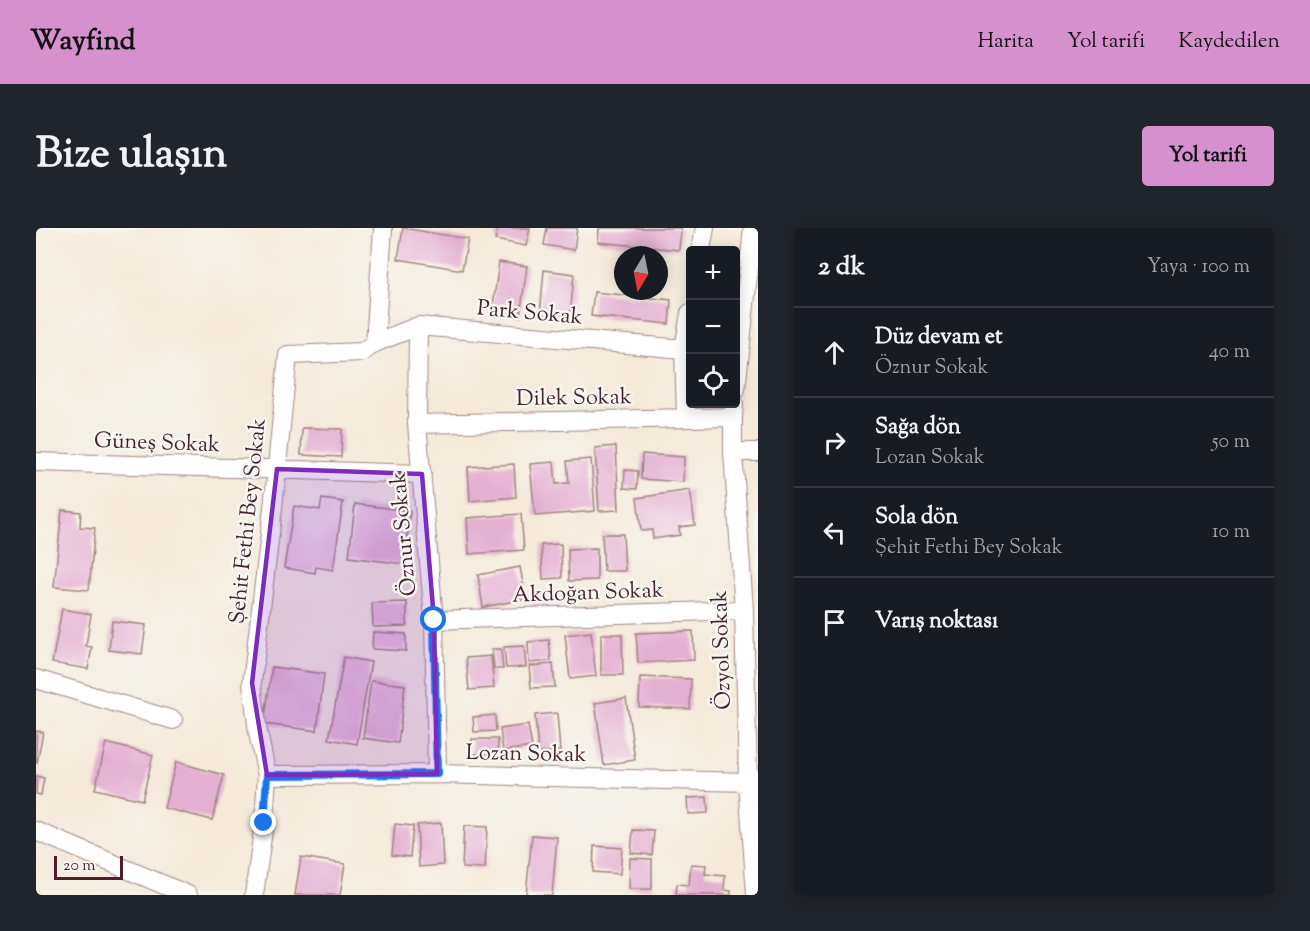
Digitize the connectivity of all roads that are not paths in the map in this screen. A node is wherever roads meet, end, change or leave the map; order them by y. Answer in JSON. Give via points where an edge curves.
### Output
{"nodes":[{"id":1,"x":383,"y":228,"type":"edge"},
{"id":2,"x":705,"y":228,"type":"edge"},
{"id":3,"x":753,"y":228,"type":"edge"},
{"id":4,"x":702,"y":246,"type":"edge"},
{"id":5,"x":418,"y":326,"type":"junction"},
{"id":6,"x":686,"y":337,"type":"edge"},
{"id":7,"x":375,"y":344,"type":"junction"},
{"id":8,"x":684,"y":349,"type":"junction"},
{"id":9,"x":739,"y":354,"type":"edge"},
{"id":10,"x":733,"y":410,"type":"edge"},
{"id":11,"x":686,"y":417,"type":"junction"},
{"id":12,"x":417,"y":424,"type":"junction"},
{"id":13,"x":733,"y":452,"type":"junction"},
{"id":14,"x":758,"y":453,"type":"edge"},
{"id":15,"x":36,"y":462,"type":"edge"},
{"id":16,"x":277,"y":469,"type":"junction"},
{"id":17,"x":422,"y":474,"type":"junction"},
{"id":18,"x":744,"y":610,"type":"junction"},
{"id":19,"x":434,"y":620,"type":"junction"},
{"id":20,"x":36,"y":679,"type":"edge"},
{"id":21,"x":173,"y":720,"type":"dead end"},
{"id":22,"x":437,"y":774,"type":"junction"},
{"id":23,"x":267,"y":775,"type":"junction"},
{"id":24,"x":753,"y":781,"type":"edge"},
{"id":25,"x":36,"y":831,"type":"edge"},
{"id":26,"x":188,"y":895,"type":"edge"},
{"id":27,"x":254,"y":895,"type":"edge"},
{"id":28,"x":756,"y":895,"type":"edge"}],
"edges":[{"from":1,"to":7,"type":"street"},
{"from":2,"to":4,"type":"street"},
{"from":3,"to":9,"type":"street"},
{"from":5,"to":7,"type":"street","name":"Park Sokak"},
{"from":5,"to":8,"type":"street","name":"Park Sokak"},
{"from":5,"to":12,"type":"street","name":"Öznur Sokak"},
{"from":6,"to":8,"type":"street"},
{"from":7,"to":16,"type":"street","name":"Şehit Fethi Bey Sokak","via":[[362,352],[288,355]]},
{"from":8,"to":11,"type":"street"},
{"from":10,"to":11,"type":"street","name":"Dilek Sokak"},
{"from":10,"to":13,"type":"street","name":"Özyol Sokak"},
{"from":11,"to":12,"type":"street","name":"Dilek Sokak"},
{"from":12,"to":17,"type":"street","name":"Öznur Sokak"},
{"from":13,"to":14,"type":"street"},
{"from":13,"to":18,"type":"street","name":"Özyol Sokak"},
{"from":15,"to":16,"type":"street","name":"Güneş Sokak"},
{"from":16,"to":17,"type":"street","name":"Güneş Sokak"},
{"from":16,"to":23,"type":"street","name":"Şehit Fethi Bey Sokak","via":[[252,683]]},
{"from":17,"to":19,"type":"street","name":"Öznur Sokak"},
{"from":18,"to":19,"type":"street","name":"Akdoğan Sokak"},
{"from":18,"to":24,"type":"street","name":"Özyol Sokak"},
{"from":19,"to":22,"type":"street","name":"Öznur Sokak"},
{"from":20,"to":21,"type":"street"},
{"from":22,"to":23,"type":"street","name":"Lozan Sokak"},
{"from":22,"to":24,"type":"street","name":"Lozan Sokak"},
{"from":23,"to":27,"type":"street","name":"Şehit Fethi Bey Sokak"},
{"from":24,"to":28,"type":"street","name":"Özyol Sokak"},
{"from":25,"to":26,"type":"street"}]}
